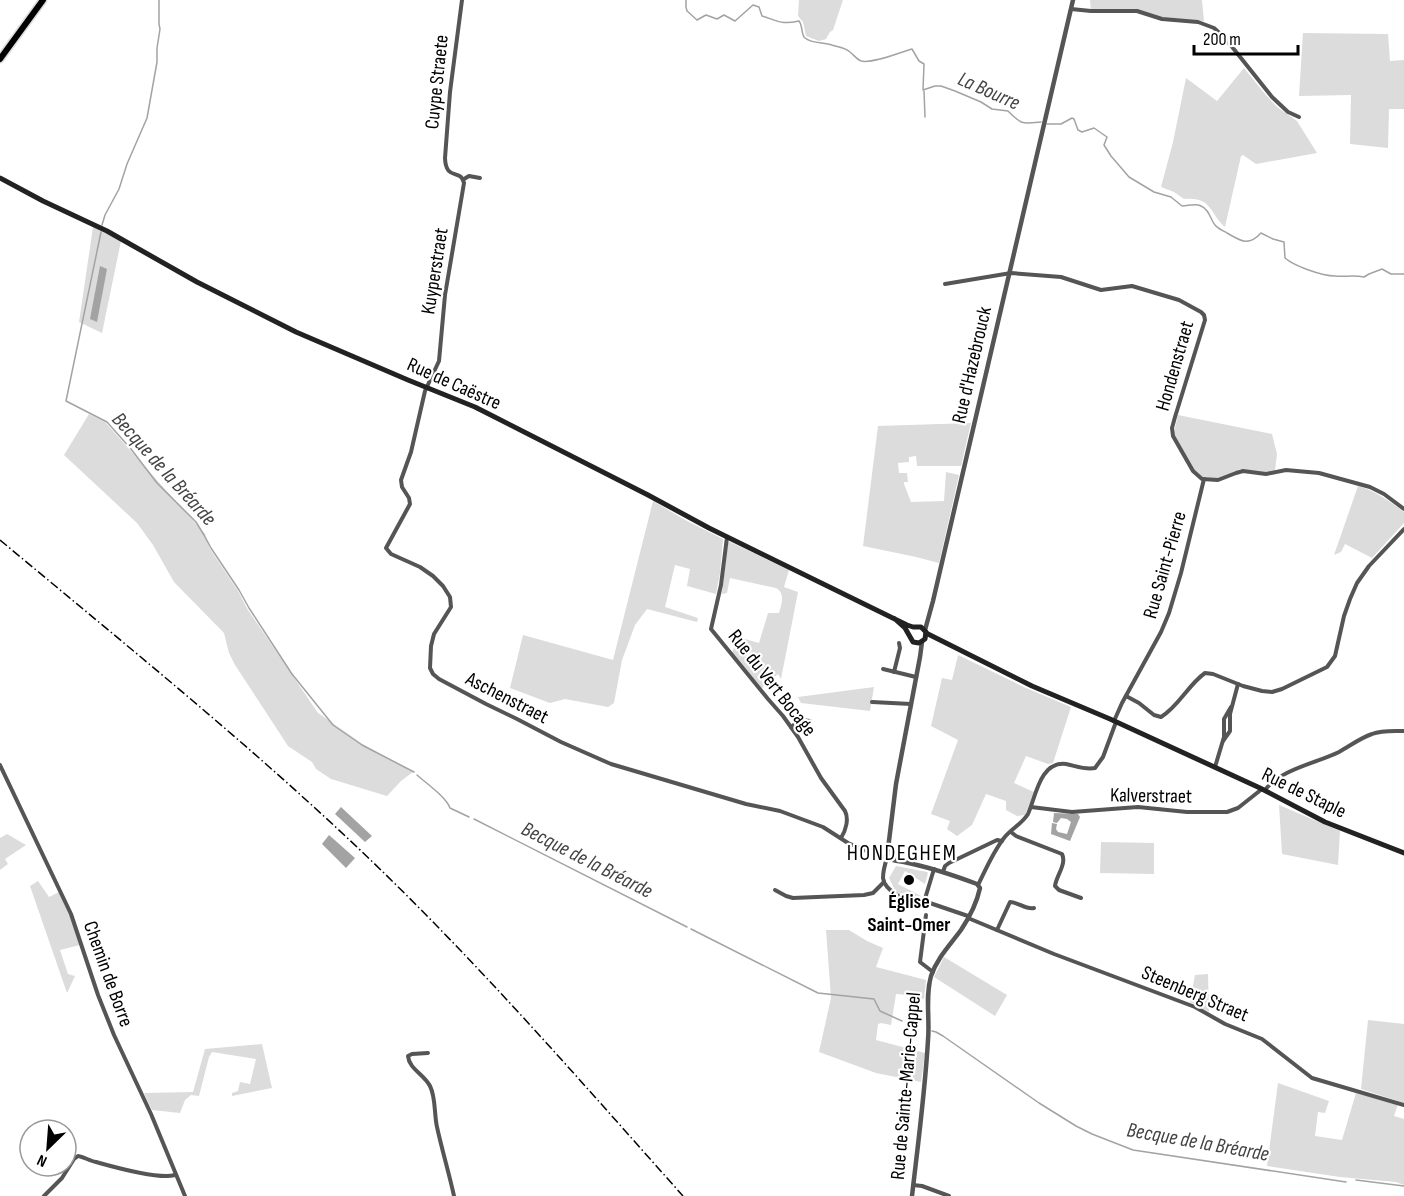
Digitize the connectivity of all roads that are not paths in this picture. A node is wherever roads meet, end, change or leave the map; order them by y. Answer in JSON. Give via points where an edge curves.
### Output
{"nodes":[{"id":1,"x":43,"y":0,"type":"edge"},
{"id":2,"x":462,"y":0,"type":"edge"},
{"id":3,"x":1073,"y":0,"type":"edge"},
{"id":4,"x":1071,"y":9,"type":"junction"},
{"id":5,"x":0,"y":59,"type":"edge"},
{"id":6,"x":1299,"y":117,"type":"dead end"},
{"id":7,"x":0,"y":178,"type":"edge"},
{"id":8,"x":464,"y":178,"type":"junction"},
{"id":9,"x":480,"y":178,"type":"dead end"},
{"id":10,"x":1009,"y":273,"type":"junction"},
{"id":11,"x":945,"y":284,"type":"dead end"},
{"id":12,"x":426,"y":388,"type":"junction"},
{"id":13,"x":1204,"y":479,"type":"junction"},
{"id":14,"x":1404,"y":509,"type":"edge"},
{"id":15,"x":1404,"y":529,"type":"edge"},
{"id":16,"x":727,"y":537,"type":"junction"},
{"id":17,"x":895,"y":619,"type":"junction"},
{"id":18,"x":913,"y":627,"type":"junction"},
{"id":19,"x":924,"y":630,"type":"junction"},
{"id":20,"x":910,"y":638,"type":"junction"},
{"id":21,"x":939,"y":640,"type":"junction"},
{"id":22,"x":923,"y":641,"type":"junction"},
{"id":23,"x":899,"y":642,"type":"dead end"},
{"id":24,"x":919,"y":661,"type":"junction"},
{"id":25,"x":883,"y":669,"type":"dead end"},
{"id":26,"x":894,"y":672,"type":"junction"},
{"id":27,"x":916,"y":677,"type":"junction"},
{"id":28,"x":1238,"y":684,"type":"junction"},
{"id":29,"x":1126,"y":696,"type":"junction"},
{"id":30,"x":872,"y":702,"type":"dead end"},
{"id":31,"x":910,"y":704,"type":"junction"},
{"id":32,"x":810,"y":721,"type":"dead end"},
{"id":33,"x":1116,"y":722,"type":"junction"},
{"id":34,"x":791,"y":727,"type":"junction"},
{"id":35,"x":1404,"y":731,"type":"edge"},
{"id":36,"x":0,"y":765,"type":"edge"},
{"id":37,"x":1215,"y":767,"type":"junction"},
{"id":38,"x":1264,"y":789,"type":"junction"},
{"id":39,"x":1031,"y":807,"type":"junction"},
{"id":40,"x":1011,"y":832,"type":"junction"},
{"id":41,"x":841,"y":838,"type":"junction"},
{"id":42,"x":1002,"y":841,"type":"junction"},
{"id":43,"x":1404,"y":853,"type":"edge"},
{"id":44,"x":887,"y":858,"type":"junction"},
{"id":45,"x":934,"y":869,"type":"junction"},
{"id":46,"x":943,"y":872,"type":"junction"},
{"id":47,"x":884,"y":882,"type":"junction"},
{"id":48,"x":978,"y":885,"type":"junction"},
{"id":49,"x":775,"y":890,"type":"dead end"},
{"id":50,"x":1081,"y":898,"type":"dead end"},
{"id":51,"x":924,"y":901,"type":"junction"},
{"id":52,"x":1034,"y":908,"type":"dead end"},
{"id":53,"x":926,"y":915,"type":"dead end"},
{"id":54,"x":968,"y":917,"type":"junction"},
{"id":55,"x":998,"y":930,"type":"junction"},
{"id":56,"x":933,"y":972,"type":"junction"},
{"id":57,"x":428,"y":1053,"type":"dead end"},
{"id":58,"x":1404,"y":1105,"type":"edge"},
{"id":59,"x":175,"y":1175,"type":"junction"},
{"id":60,"x":913,"y":1185,"type":"junction"},
{"id":61,"x":930,"y":1189,"type":"junction"},
{"id":62,"x":928,"y":1195,"type":"edge"},
{"id":63,"x":44,"y":1196,"type":"edge"},
{"id":64,"x":185,"y":1196,"type":"edge"},
{"id":65,"x":454,"y":1196,"type":"edge"},
{"id":66,"x":912,"y":1196,"type":"edge"},
{"id":67,"x":949,"y":1196,"type":"edge"}],
"edges":[{"from":1,"to":5,"type":"main road"},
{"from":2,"to":8,"type":"street","name":"Cuype Straete","via":[[445,167]]},
{"from":3,"to":4,"type":"street","name":"Rue d'Hazebrouck"},
{"from":4,"to":6,"type":"street","via":[[1137,11],[1211,26],[1276,101]]},
{"from":4,"to":10,"type":"street","name":"Rue d'Hazebrouck"},
{"from":7,"to":12,"type":"main road","name":"Rue de Caëstre","via":[[296,332]]},
{"from":8,"to":9,"type":"street"},
{"from":8,"to":12,"type":"street","name":"Kuyperstraet","via":[[439,361]]},
{"from":10,"to":11,"type":"street"},
{"from":10,"to":13,"type":"street","name":"Hondenstraet","via":[[1061,277],[1101,290],[1135,287],[1176,299],[1203,313],[1205,323],[1172,432],[1193,471]]},
{"from":10,"to":19,"type":"street","name":"Rue d'Hazebrouck"},
{"from":12,"to":16,"type":"main road","name":"Rue de Caëstre","via":[[486,412]]},
{"from":12,"to":41,"type":"street","name":"Aschenstraet","via":[[401,480],[410,506],[386,548],[431,574],[450,597],[451,607],[432,641],[429,663],[433,674],[486,705],[611,764],[780,811],[826,828]]},
{"from":13,"to":14,"type":"street","via":[[1218,480],[1243,471],[1316,473],[1370,487]]},
{"from":13,"to":29,"type":"street","name":"Rue Saint-Pierre","via":[[1169,613]]},
{"from":15,"to":28,"type":"street","via":[[1356,586],[1329,666],[1275,692]]},
{"from":16,"to":17,"type":"main road","name":"Rue de Caëstre"},
{"from":16,"to":34,"type":"street","name":"Rue du Vert Bocage","via":[[711,629]]},
{"from":17,"to":18,"type":"main road","name":"Rue de Caëstre"},
{"from":17,"to":20,"type":"main road","name":"Rue de Caëstre"},
{"from":18,"to":19,"type":"main road"},
{"from":18,"to":20,"type":"main road"},
{"from":19,"to":21,"type":"main road","name":"Rue de Staple"},
{"from":19,"to":22,"type":"main road"},
{"from":20,"to":22,"type":"main road","via":[[917,643]]},
{"from":20,"to":24,"type":"street"},
{"from":21,"to":22,"type":"main road","name":"Rue de Staple"},
{"from":21,"to":33,"type":"main road","name":"Rue de Staple"},
{"from":22,"to":24,"type":"street"},
{"from":23,"to":26,"type":"street"},
{"from":24,"to":27,"type":"street"},
{"from":25,"to":26,"type":"street"},
{"from":26,"to":27,"type":"street"},
{"from":27,"to":31,"type":"street"},
{"from":28,"to":29,"type":"street","via":[[1204,674],[1159,717]]},
{"from":28,"to":37,"type":"street","via":[[1229,716],[1230,731]]},
{"from":29,"to":33,"type":"street","name":"Rue Saint-Pierre"},
{"from":30,"to":31,"type":"street"},
{"from":31,"to":44,"type":"street"},
{"from":32,"to":34,"type":"street","via":[[801,720]]},
{"from":33,"to":37,"type":"main road","name":"Rue de Staple"},
{"from":33,"to":39,"type":"street","name":"Rue Saint-Pierre","via":[[1098,765],[1093,769],[1066,764],[1047,769]]},
{"from":34,"to":41,"type":"street","name":"Rue du Vert Bocage","via":[[846,813]]},
{"from":35,"to":38,"type":"street","name":"Kalverstraet","via":[[1368,735],[1291,771]]},
{"from":36,"to":59,"type":"street","name":"Chemin de Borre","via":[[71,914],[105,1012]]},
{"from":37,"to":38,"type":"main road","name":"Rue de Staple"},
{"from":38,"to":39,"type":"street","name":"Kalverstraet","via":[[1227,812],[1138,807],[1072,812]]},
{"from":38,"to":43,"type":"main road","name":"Rue de Staple","via":[[1337,827]]},
{"from":39,"to":40,"type":"street","name":"Rue Saint-Pierre"},
{"from":40,"to":42,"type":"street","name":"Rue Saint-Pierre"},
{"from":40,"to":50,"type":"street","via":[[1062,854],[1064,860],[1055,886]]},
{"from":41,"to":44,"type":"street","name":"Aschenstraet"},
{"from":42,"to":46,"type":"street","via":[[949,862]]},
{"from":42,"to":48,"type":"street","name":"Rue Saint-Pierre"},
{"from":44,"to":45,"type":"street"},
{"from":44,"to":47,"type":"street"},
{"from":45,"to":46,"type":"street"},
{"from":45,"to":51,"type":"street"},
{"from":46,"to":48,"type":"street"},
{"from":47,"to":49,"type":"street","via":[[866,895],[796,898]]},
{"from":47,"to":51,"type":"street","name":"Steenberg Straet","via":[[898,896],[918,905]]},
{"from":48,"to":54,"type":"street","name":"Rue de Sainte-Marie-Cappel","via":[[978,896]]},
{"from":51,"to":54,"type":"street","name":"Steenberg Straet"},
{"from":52,"to":55,"type":"street","via":[[1011,902]]},
{"from":53,"to":56,"type":"street","via":[[920,961]]},
{"from":54,"to":55,"type":"street","name":"Steenberg Straet"},
{"from":54,"to":56,"type":"street","name":"Rue de Sainte-Marie-Cappel"},
{"from":55,"to":58,"type":"street","name":"Steenberg Straet","via":[[1196,1007],[1265,1041],[1315,1079]]},
{"from":56,"to":60,"type":"street","name":"Rue de Sainte-Marie-Cappel","via":[[928,992],[928,1045]]},
{"from":57,"to":65,"type":"street","via":[[411,1054],[408,1059],[432,1089],[436,1126]]},
{"from":59,"to":63,"type":"street","via":[[144,1173],[77,1157]]},
{"from":59,"to":64,"type":"street","name":"Chemin de Borre"},
{"from":60,"to":61,"type":"street"},
{"from":60,"to":66,"type":"street","name":"Rue de Sainte-Marie-Cappel"},
{"from":61,"to":62,"type":"street","name":"Rue de Sainte-Marie-Cappel"},
{"from":61,"to":67,"type":"street"}]}
